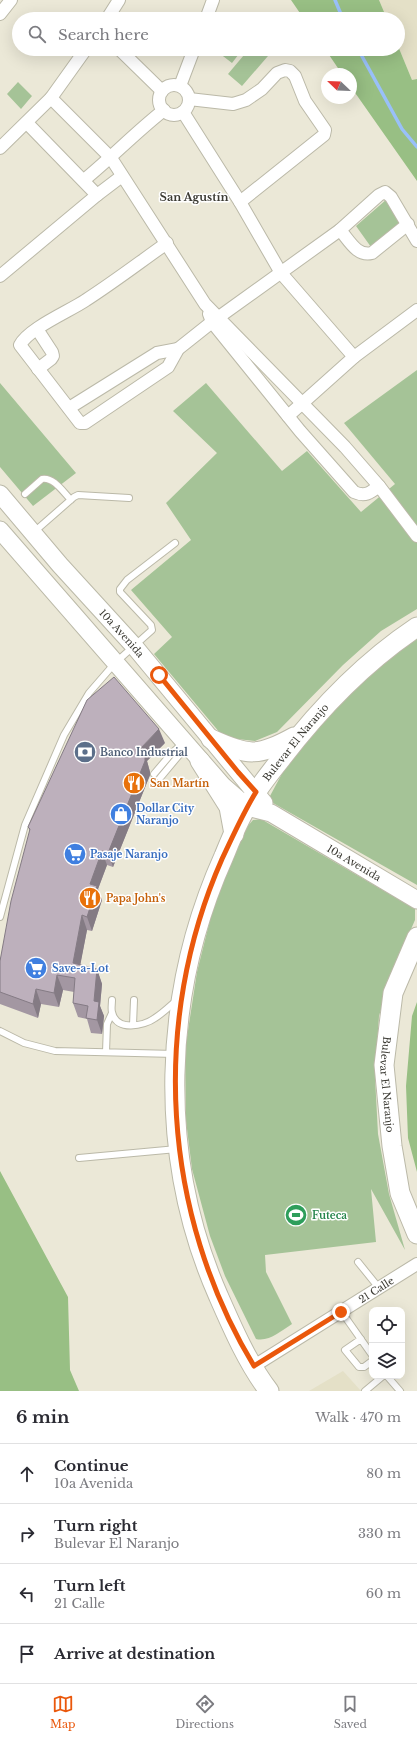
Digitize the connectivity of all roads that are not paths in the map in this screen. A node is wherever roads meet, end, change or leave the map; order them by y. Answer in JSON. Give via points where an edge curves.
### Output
{"nodes":[{"id":1,"x":11,"y":0,"type":"edge"},
{"id":2,"x":119,"y":0,"type":"edge"},
{"id":3,"x":213,"y":0,"type":"edge"},
{"id":4,"x":111,"y":12,"type":"edge"},
{"id":5,"x":209,"y":12,"type":"edge"},
{"id":6,"x":0,"y":14,"type":"edge"},
{"id":7,"x":81,"y":56,"type":"edge"},
{"id":8,"x":126,"y":56,"type":"edge"},
{"id":9,"x":191,"y":56,"type":"edge"},
{"id":10,"x":180,"y":86,"type":"junction"},
{"id":11,"x":162,"y":91,"type":"junction"},
{"id":12,"x":51,"y":98,"type":"junction"},
{"id":13,"x":189,"y":99,"type":"junction"},
{"id":14,"x":164,"y":110,"type":"junction"},
{"id":15,"x":183,"y":112,"type":"junction"},
{"id":16,"x":27,"y":123,"type":"junction"},
{"id":17,"x":0,"y":148,"type":"edge"},
{"id":18,"x":111,"y":158,"type":"junction"},
{"id":19,"x":122,"y":176,"type":"junction"},
{"id":20,"x":84,"y":180,"type":"junction"},
{"id":21,"x":97,"y":195,"type":"junction"},
{"id":22,"x":240,"y":202,"type":"junction"},
{"id":23,"x":408,"y":224,"type":"junction"},
{"id":24,"x":340,"y":230,"type":"junction"},
{"id":25,"x":417,"y":241,"type":"edge"},
{"id":26,"x":167,"y":243,"type":"junction"},
{"id":27,"x":281,"y":273,"type":"junction"},
{"id":28,"x":0,"y":276,"type":"edge"},
{"id":29,"x":417,"y":310,"type":"edge"},
{"id":30,"x":215,"y":320,"type":"junction"},
{"id":31,"x":37,"y":330,"type":"junction"},
{"id":32,"x":178,"y":349,"type":"junction"},
{"id":33,"x":354,"y":357,"type":"junction"},
{"id":34,"x":38,"y":369,"type":"junction"},
{"id":35,"x":302,"y":403,"type":"junction"},
{"id":36,"x":69,"y":408,"type":"junction"},
{"id":37,"x":288,"y":416,"type":"junction"},
{"id":38,"x":316,"y":417,"type":"junction"},
{"id":39,"x":300,"y":432,"type":"junction"},
{"id":40,"x":379,"y":486,"type":"junction"},
{"id":41,"x":0,"y":494,"type":"edge"},
{"id":42,"x":25,"y":494,"type":"dead end"},
{"id":43,"x":129,"y":498,"type":"dead end"},
{"id":44,"x":70,"y":500,"type":"junction"},
{"id":45,"x":0,"y":530,"type":"edge"},
{"id":46,"x":33,"y":533,"type":"junction"},
{"id":47,"x":417,"y":536,"type":"edge"},
{"id":48,"x":175,"y":544,"type":"dead end"},
{"id":49,"x":60,"y":565,"type":"junction"},
{"id":50,"x":42,"y":580,"type":"junction"},
{"id":51,"x":417,"y":627,"type":"edge"},
{"id":52,"x":134,"y":646,"type":"junction"},
{"id":53,"x":115,"y":663,"type":"junction"},
{"id":54,"x":301,"y":733,"type":"junction"},
{"id":55,"x":211,"y":739,"type":"junction"},
{"id":56,"x":191,"y":750,"type":"junction"},
{"id":57,"x":157,"y":776,"type":"dead end"},
{"id":58,"x":252,"y":799,"type":"junction"},
{"id":59,"x":234,"y":834,"type":"junction"},
{"id":60,"x":417,"y":900,"type":"edge"},
{"id":61,"x":0,"y":918,"type":"edge"},
{"id":62,"x":417,"y":936,"type":"edge"},
{"id":63,"x":181,"y":996,"type":"junction"},
{"id":64,"x":112,"y":1000,"type":"dead end"},
{"id":65,"x":134,"y":1000,"type":"dead end"},
{"id":66,"x":112,"y":1012,"type":"junction"},
{"id":67,"x":134,"y":1025,"type":"junction"},
{"id":68,"x":0,"y":1031,"type":"edge"},
{"id":69,"x":106,"y":1052,"type":"junction"},
{"id":70,"x":175,"y":1054,"type":"junction"},
{"id":71,"x":179,"y":1148,"type":"junction"},
{"id":72,"x":79,"y":1158,"type":"dead end"},
{"id":73,"x":417,"y":1234,"type":"edge"},
{"id":74,"x":358,"y":1262,"type":"dead end"},
{"id":75,"x":417,"y":1264,"type":"edge"},
{"id":76,"x":379,"y":1288,"type":"junction"},
{"id":77,"x":341,"y":1312,"type":"junction"},
{"id":78,"x":361,"y":1339,"type":"junction"},
{"id":79,"x":369,"y":1351,"type":"edge"},
{"id":80,"x":369,"y":1363,"type":"edge"},
{"id":81,"x":254,"y":1366,"type":"junction"},
{"id":82,"x":379,"y":1379,"type":"edge"},
{"id":83,"x":390,"y":1379,"type":"edge"},
{"id":84,"x":269,"y":1391,"type":"edge"},
{"id":85,"x":365,"y":1391,"type":"edge"},
{"id":86,"x":400,"y":1391,"type":"edge"}],
"edges":[{"from":1,"to":6,"type":"street"},
{"from":2,"to":4,"type":"street"},
{"from":3,"to":5,"type":"street"},
{"from":7,"to":12,"type":"street"},
{"from":8,"to":11,"type":"street"},
{"from":9,"to":10,"type":"street"},
{"from":10,"to":11,"type":"street","via":[[171,85]]},
{"from":10,"to":13,"type":"street","via":[[185,89]]},
{"from":11,"to":14,"type":"street","via":[[159,101]]},
{"from":12,"to":16,"type":"street"},
{"from":12,"to":18,"type":"street"},
{"from":13,"to":15,"type":"street"},
{"from":13,"to":22,"type":"street","via":[[233,104],[246,100],[262,89],[277,73],[290,71],[295,76],[305,101],[325,130],[324,135]]},
{"from":14,"to":15,"type":"street","via":[[172,115]]},
{"from":14,"to":18,"type":"street","via":[[137,131]]},
{"from":15,"to":22,"type":"street"},
{"from":16,"to":17,"type":"street"},
{"from":16,"to":20,"type":"street"},
{"from":18,"to":19,"type":"street"},
{"from":18,"to":20,"type":"street"},
{"from":19,"to":21,"type":"street"},
{"from":19,"to":26,"type":"street"},
{"from":20,"to":21,"type":"street"},
{"from":21,"to":28,"type":"street"},
{"from":22,"to":27,"type":"street"},
{"from":23,"to":24,"type":"street","via":[[366,255],[360,253]]},
{"from":23,"to":24,"type":"street","via":[[385,192],[379,194]]},
{"from":23,"to":25,"type":"street"},
{"from":24,"to":27,"type":"street"},
{"from":26,"to":30,"type":"street"},
{"from":26,"to":31,"type":"street","via":[[86,301]]},
{"from":27,"to":30,"type":"street"},
{"from":27,"to":33,"type":"street"},
{"from":29,"to":33,"type":"street"},
{"from":30,"to":32,"type":"street"},
{"from":30,"to":35,"type":"street"},
{"from":30,"to":37,"type":"street"},
{"from":31,"to":34,"type":"street","via":[[53,356]]},
{"from":31,"to":34,"type":"street","via":[[20,345]]},
{"from":32,"to":36,"type":"street","via":[[157,353]]},
{"from":32,"to":36,"type":"street","via":[[168,367],[85,423],[80,423]]},
{"from":33,"to":35,"type":"street"},
{"from":34,"to":36,"type":"street"},
{"from":35,"to":37,"type":"street"},
{"from":35,"to":38,"type":"street"},
{"from":37,"to":39,"type":"street"},
{"from":38,"to":39,"type":"street"},
{"from":38,"to":40,"type":"street"},
{"from":39,"to":40,"type":"street","via":[[354,492],[361,495],[369,494]]},
{"from":40,"to":47,"type":"street"},
{"from":41,"to":46,"type":"street","name":"10a Avenida"},
{"from":42,"to":44,"type":"lane","via":[[45,478],[54,482]]},
{"from":43,"to":44,"type":"lane","via":[[78,495]]},
{"from":44,"to":46,"type":"lane"},
{"from":45,"to":50,"type":"street","name":"10a Avenida"},
{"from":46,"to":49,"type":"street","name":"10a Avenida"},
{"from":48,"to":52,"type":"lane","via":[[127,580],[120,589],[152,627],[150,633]]},
{"from":49,"to":50,"type":"street"},
{"from":49,"to":52,"type":"street","name":"10a Avenida"},
{"from":50,"to":53,"type":"street","name":"10a Avenida"},
{"from":51,"to":54,"type":"main road","name":"Bulevar El Naranjo","via":[[351,678]]},
{"from":52,"to":53,"type":"lane"},
{"from":52,"to":55,"type":"street","name":"10a Avenida"},
{"from":53,"to":56,"type":"street","name":"10a Avenida"},
{"from":53,"to":61,"type":"lane","via":[[89,693],[64,735],[45,777],[25,825]]},
{"from":54,"to":55,"type":"main road","via":[[274,749],[259,752],[240,751]]},
{"from":54,"to":58,"type":"main road","name":"Bulevar El Naranjo"},
{"from":55,"to":58,"type":"street","name":"10a Avenida"},
{"from":56,"to":57,"type":"lane","via":[[172,754]]},
{"from":56,"to":58,"type":"street","name":"10a Avenida","via":[[222,786]]},
{"from":56,"to":59,"type":"main road","via":[[230,808]]},
{"from":58,"to":59,"type":"main road","name":"Bulevar El Naranjo"},
{"from":58,"to":60,"type":"street","name":"10a Avenida","via":[[271,813]]},
{"from":59,"to":63,"type":"main road","name":"Bulevar El Naranjo","via":[[202,910]]},
{"from":62,"to":73,"type":"main road","name":"Bulevar El Naranjo","via":[[393,993],[384,1065],[392,1146],[400,1193]]},
{"from":63,"to":67,"type":"lane","via":[[154,1019],[141,1025]]},
{"from":63,"to":70,"type":"main road","name":"Bulevar El Naranjo"},
{"from":64,"to":66,"type":"lane"},
{"from":65,"to":67,"type":"lane"},
{"from":66,"to":67,"type":"lane","via":[[122,1024]]},
{"from":66,"to":69,"type":"lane","via":[[107,1024]]},
{"from":68,"to":69,"type":"lane","via":[[24,1043],[56,1051]]},
{"from":69,"to":70,"type":"lane"},
{"from":70,"to":71,"type":"main road","name":"Bulevar El Naranjo"},
{"from":71,"to":72,"type":"lane"},
{"from":71,"to":81,"type":"main road","name":"Bulevar El Naranjo","via":[[191,1215],[205,1264],[231,1324]]},
{"from":74,"to":76,"type":"lane"},
{"from":75,"to":76,"type":"street","name":"21 Calle"},
{"from":76,"to":77,"type":"street","name":"21 Calle"},
{"from":77,"to":78,"type":"lane"},
{"from":77,"to":81,"type":"street","name":"21 Calle"},
{"from":78,"to":79,"type":"lane"},
{"from":78,"to":80,"type":"lane","via":[[345,1350],[359,1368]]},
{"from":81,"to":84,"type":"main road","name":"Bulevar El Naranjo"},
{"from":82,"to":85,"type":"lane"},
{"from":83,"to":86,"type":"lane"}]}
